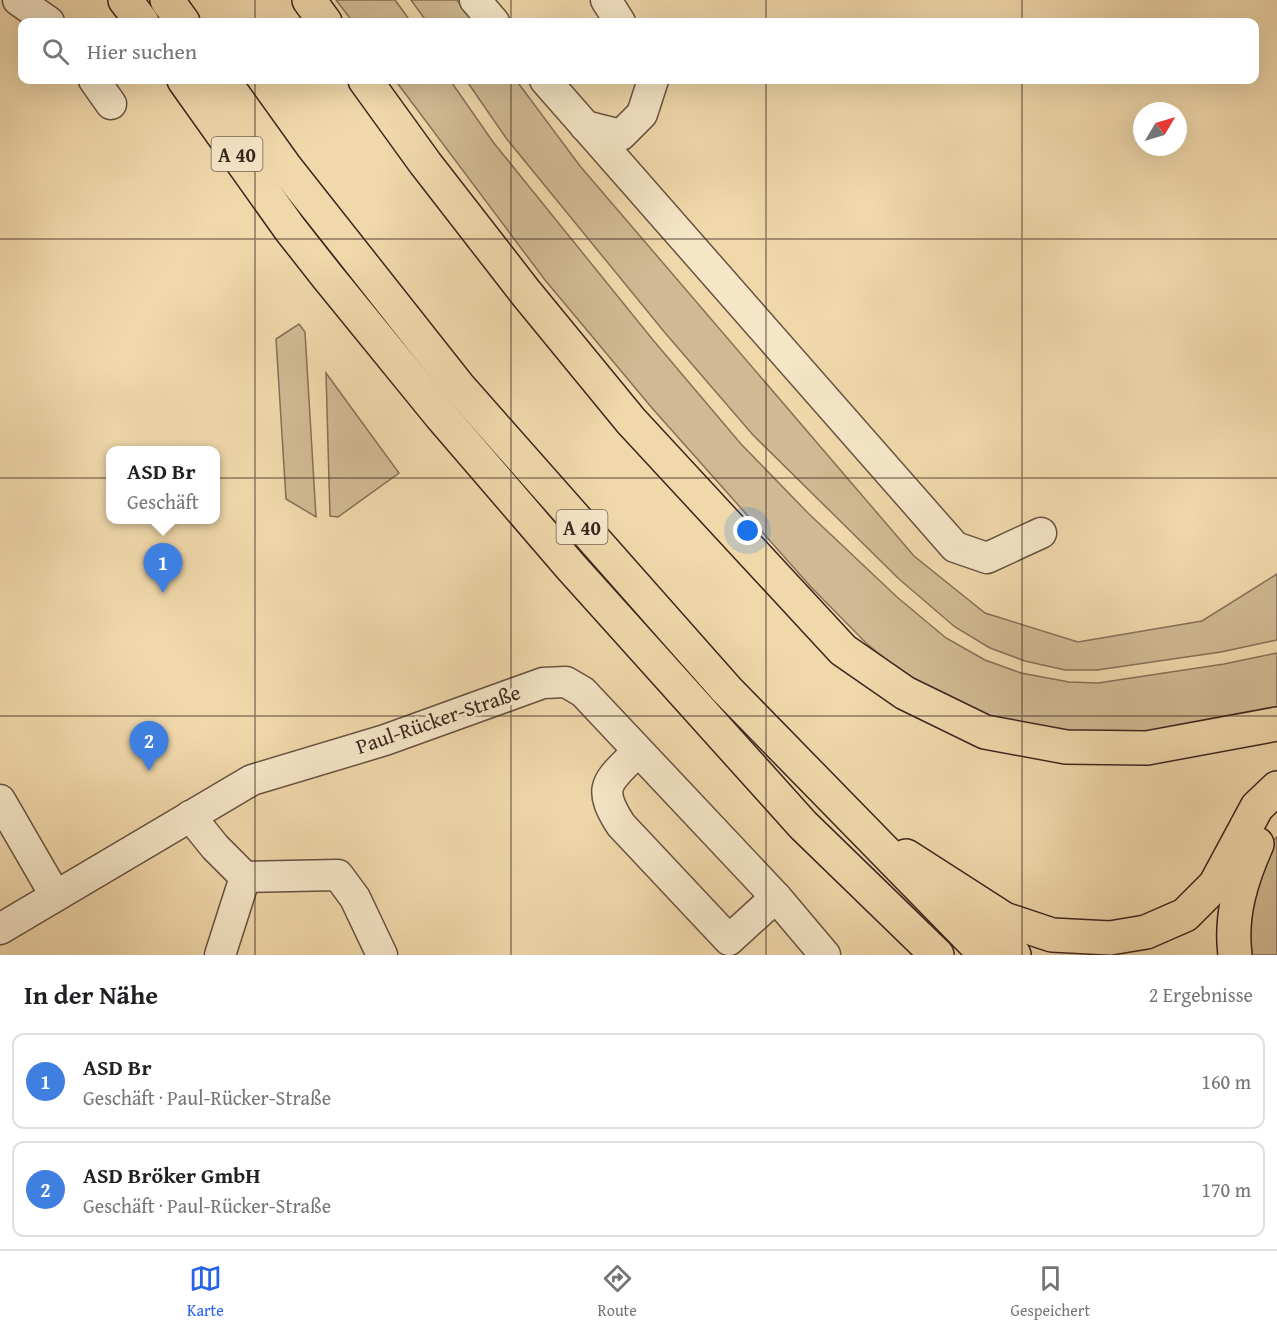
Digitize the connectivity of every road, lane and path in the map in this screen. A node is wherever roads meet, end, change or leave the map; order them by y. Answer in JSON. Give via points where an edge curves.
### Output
{"nodes":[{"id":1,"x":18,"y":0,"type":"edge"},
{"id":2,"x":125,"y":0,"type":"edge"},
{"id":3,"x":167,"y":0,"type":"edge"},
{"id":4,"x":475,"y":0,"type":"edge"},
{"id":5,"x":606,"y":0,"type":"edge"},
{"id":6,"x":43,"y":18,"type":"edge"},
{"id":7,"x":139,"y":18,"type":"edge"},
{"id":8,"x":180,"y":18,"type":"edge"},
{"id":9,"x":491,"y":18,"type":"edge"},
{"id":10,"x":617,"y":18,"type":"edge"},
{"id":11,"x":97,"y":84,"type":"edge"},
{"id":12,"x":186,"y":84,"type":"edge"},
{"id":13,"x":226,"y":84,"type":"edge"},
{"id":14,"x":369,"y":84,"type":"edge"},
{"id":15,"x":548,"y":84,"type":"edge"},
{"id":16,"x":652,"y":84,"type":"edge"},
{"id":17,"x":111,"y":104,"type":"dead end"},
{"id":18,"x":585,"y":126,"type":"junction"},
{"id":19,"x":1041,"y":532,"type":"dead end"},
{"id":20,"x":1277,"y":724,"type":"edge"},
{"id":21,"x":638,"y":751,"type":"junction"},
{"id":22,"x":1277,"y":788,"type":"edge"},
{"id":23,"x":1,"y":804,"type":"edge"},
{"id":24,"x":190,"y":816,"type":"junction"},
{"id":25,"x":1277,"y":817,"type":"edge"},
{"id":26,"x":857,"y":824,"type":"junction"},
{"id":27,"x":245,"y":877,"type":"junction"},
{"id":28,"x":772,"y":893,"type":"junction"},
{"id":29,"x":55,"y":895,"type":"junction"},
{"id":30,"x":943,"y":912,"type":"junction"},
{"id":31,"x":0,"y":929,"type":"edge"},
{"id":32,"x":723,"y":947,"type":"edge"},
{"id":33,"x":220,"y":955,"type":"edge"},
{"id":34,"x":382,"y":955,"type":"edge"},
{"id":35,"x":825,"y":955,"type":"edge"},
{"id":36,"x":937,"y":955,"type":"edge"},
{"id":37,"x":986,"y":955,"type":"edge"},
{"id":38,"x":1014,"y":955,"type":"edge"},
{"id":39,"x":1235,"y":955,"type":"edge"}],
"edges":[{"from":1,"to":6,"type":"street"},
{"from":2,"to":7,"type":"highway"},
{"from":3,"to":8,"type":"highway"},
{"from":4,"to":9,"type":"street"},
{"from":5,"to":10,"type":"street"},
{"from":11,"to":17,"type":"street"},
{"from":12,"to":36,"type":"highway","number":"A 40","via":[[327,276],[571,567],[803,825]]},
{"from":13,"to":26,"type":"highway","number":"A 40","via":[[286,168],[459,387],[727,690]]},
{"from":14,"to":20,"type":"highway","via":[[425,164],[631,421],[843,650],[905,693],[985,732],[1066,747],[1147,748]]},
{"from":15,"to":18,"type":"street"},
{"from":16,"to":18,"type":"street","via":[[642,114],[621,135]]},
{"from":18,"to":19,"type":"street","via":[[955,547],[987,558]]},
{"from":21,"to":24,"type":"street","name":"Paul-Rücker-Straße","via":[[583,692],[566,682],[543,683],[385,740],[252,780]]},
{"from":21,"to":28,"type":"street","name":"Paul-Rücker-Straße"},
{"from":21,"to":32,"type":"street","via":[[610,780],[606,792],[609,807]]},
{"from":22,"to":26,"type":"highway","via":[[1257,807],[1215,885],[1185,915],[1146,932],[1110,938],[1052,936],[1004,919]]},
{"from":23,"to":29,"type":"street"},
{"from":24,"to":27,"type":"street"},
{"from":24,"to":29,"type":"street","name":"Paul-Rücker-Straße"},
{"from":25,"to":39,"type":"highway","via":[[1260,837],[1243,876],[1235,914]]},
{"from":26,"to":30,"type":"highway","number":"A 40"},
{"from":27,"to":33,"type":"street"},
{"from":27,"to":34,"type":"street","via":[[338,875],[355,897]]},
{"from":28,"to":32,"type":"street"},
{"from":28,"to":35,"type":"street","name":"Paul-Rücker-Straße"},
{"from":29,"to":31,"type":"street","name":"Paul-Rücker-Straße"},
{"from":30,"to":37,"type":"highway","number":"A 40"},
{"from":30,"to":38,"type":"highway"}]}
